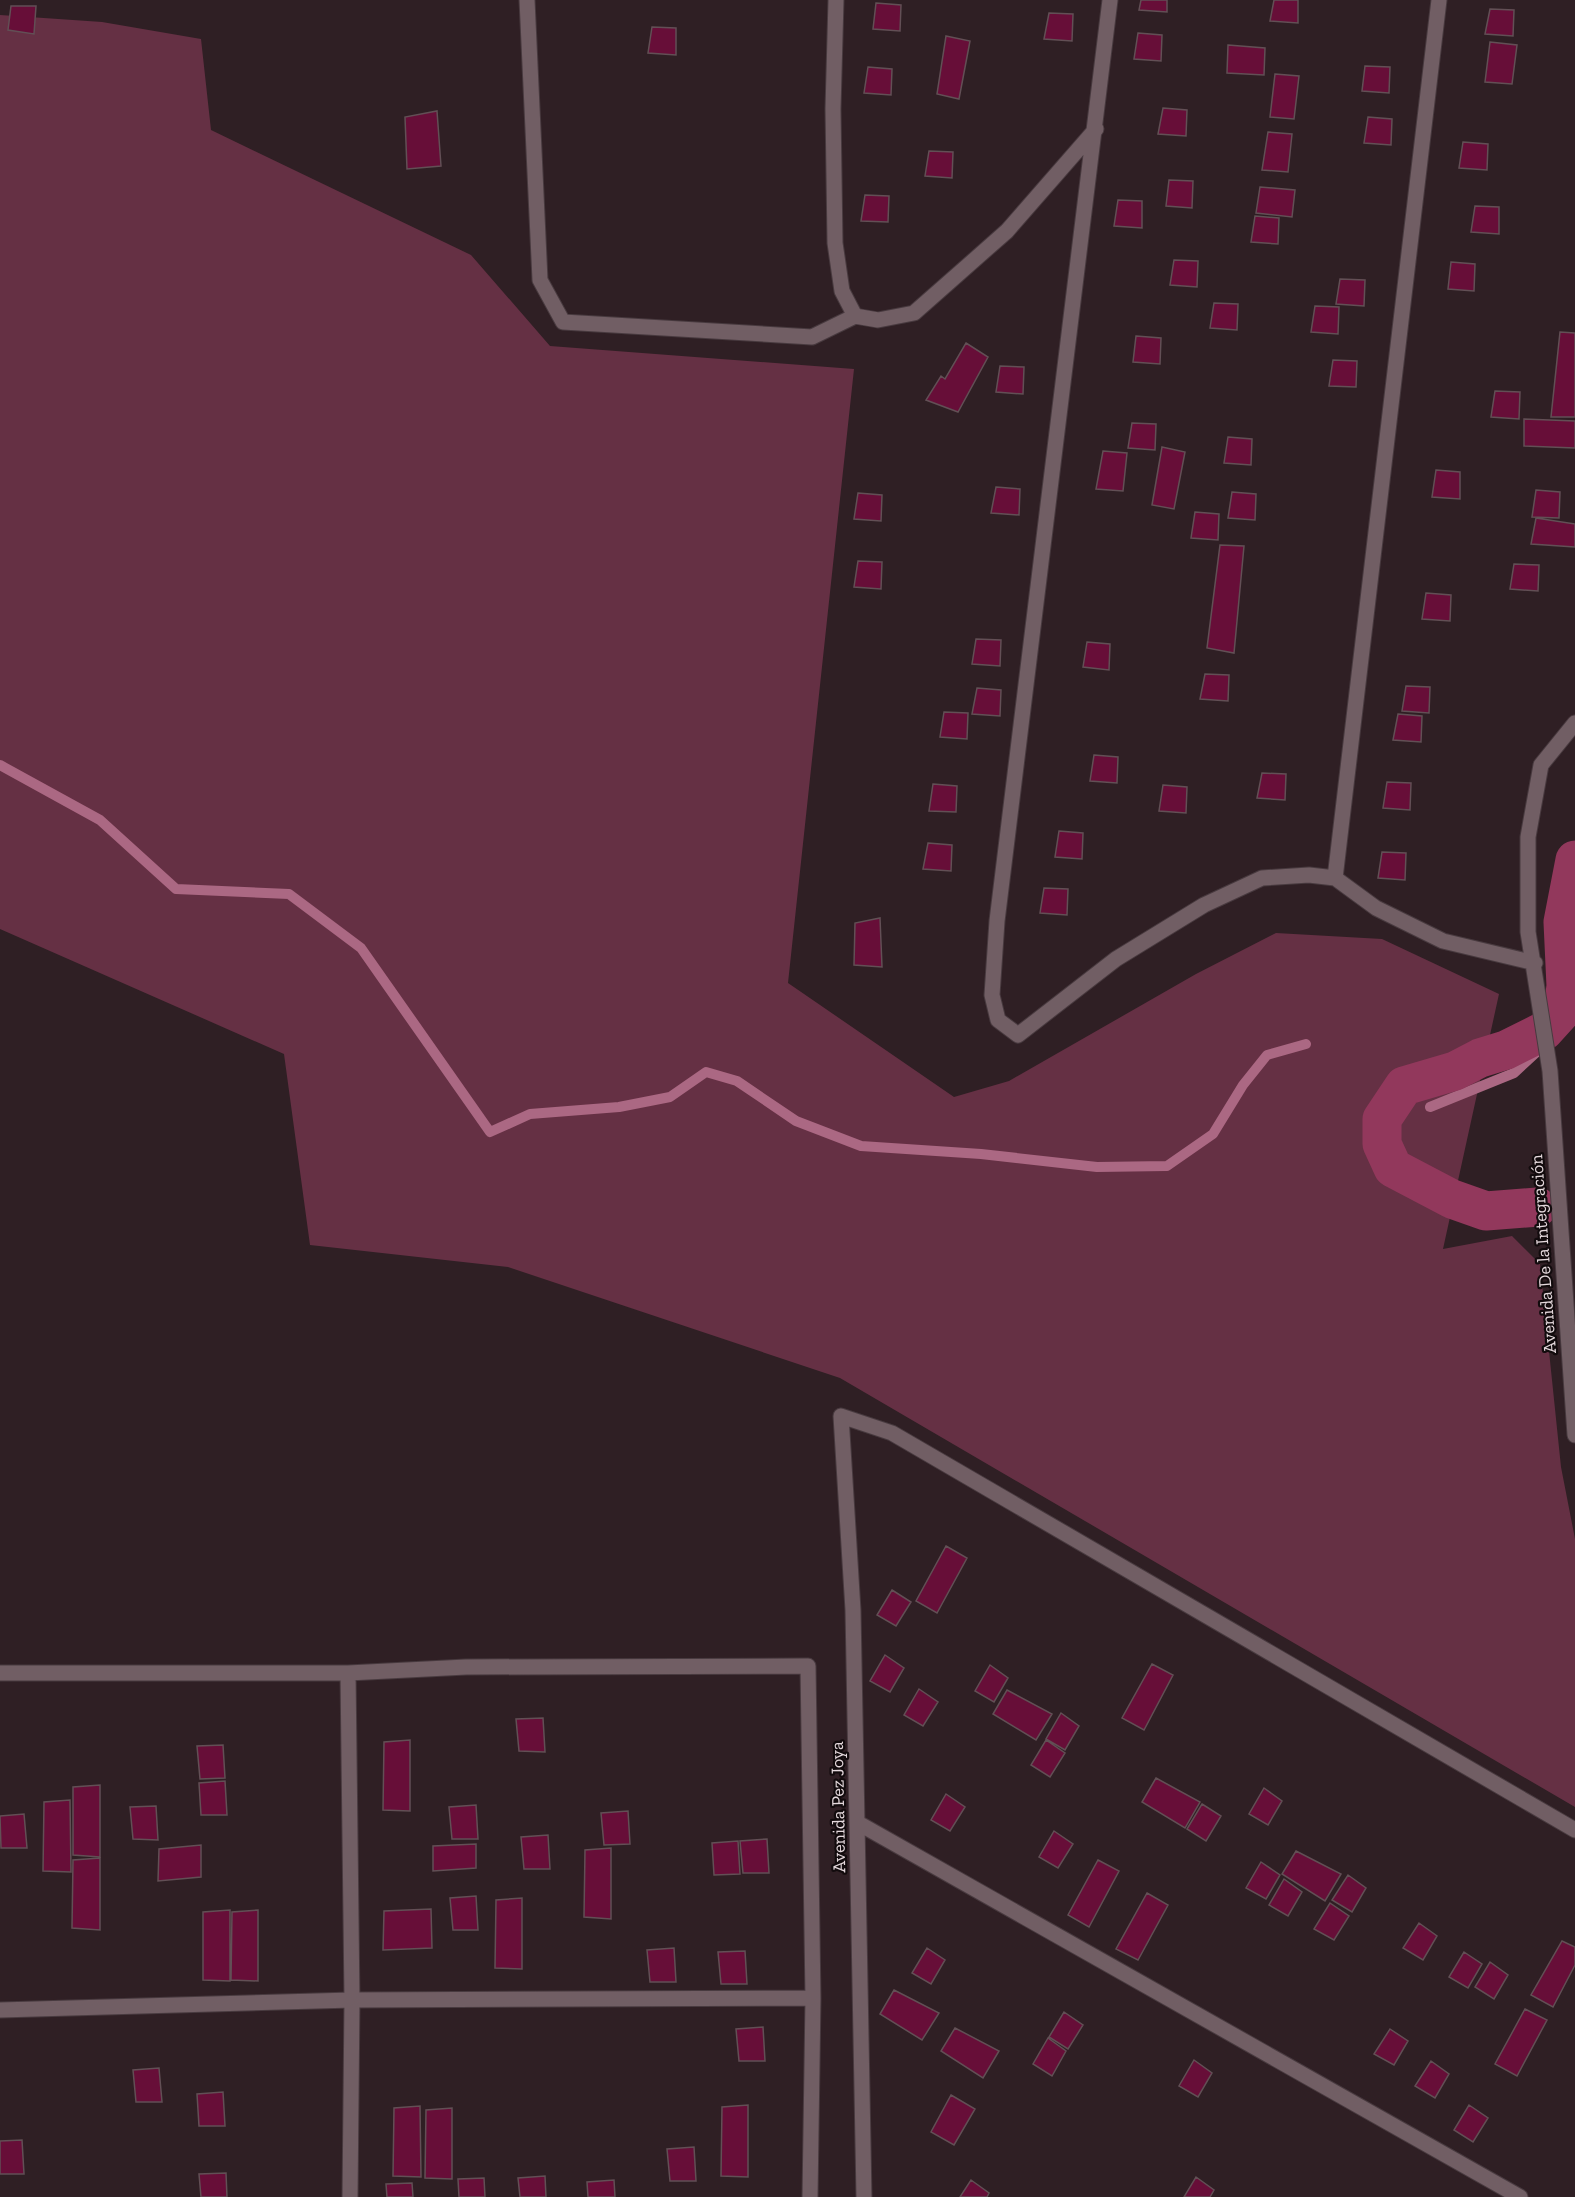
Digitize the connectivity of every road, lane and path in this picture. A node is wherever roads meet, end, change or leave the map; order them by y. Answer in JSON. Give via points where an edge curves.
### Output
{"nodes":[{"id":1,"x":527,"y":0,"type":"edge"},
{"id":2,"x":836,"y":0,"type":"edge"},
{"id":3,"x":1110,"y":0,"type":"edge"},
{"id":4,"x":1440,"y":0,"type":"edge"},
{"id":5,"x":1096,"y":129,"type":"junction"},
{"id":6,"x":855,"y":316,"type":"junction"},
{"id":7,"x":1575,"y":723,"type":"edge"},
{"id":8,"x":1335,"y":878,"type":"junction"},
{"id":9,"x":1535,"y":963,"type":"junction"},
{"id":10,"x":1575,"y":1435,"type":"edge"},
{"id":11,"x":0,"y":1673,"type":"edge"},
{"id":12,"x":348,"y":1673,"type":"junction"},
{"id":13,"x":858,"y":1823,"type":"junction"},
{"id":14,"x":1575,"y":1830,"type":"edge"},
{"id":15,"x":813,"y":1998,"type":"junction"},
{"id":16,"x":352,"y":2000,"type":"junction"},
{"id":17,"x":0,"y":2010,"type":"edge"},
{"id":18,"x":350,"y":2197,"type":"edge"},
{"id":19,"x":810,"y":2197,"type":"edge"},
{"id":20,"x":864,"y":2197,"type":"edge"},
{"id":21,"x":1520,"y":2197,"type":"edge"}],
"edges":[{"from":1,"to":6,"type":"street","via":[[540,280],[563,322],[812,337]]},
{"from":2,"to":6,"type":"street","via":[[835,243],[842,291]]},
{"from":3,"to":5,"type":"street"},
{"from":4,"to":8,"type":"street"},
{"from":5,"to":6,"type":"street","via":[[1007,231],[914,313],[878,320]]},
{"from":5,"to":8,"type":"street","via":[[998,921],[992,995],[998,1020],[1018,1035],[1116,959],[1204,905],[1262,878],[1309,874]]},
{"from":7,"to":9,"type":"street","name":"Avenida De la Integración","via":[[1541,765],[1528,837],[1528,932]]},
{"from":8,"to":9,"type":"street","via":[[1376,908],[1443,941]]},
{"from":9,"to":10,"type":"street","name":"Avenida De la Integración","via":[[1550,1071]]},
{"from":11,"to":12,"type":"street"},
{"from":12,"to":15,"type":"street","name":"Avenida Pez Joya","via":[[466,1667],[808,1666]]},
{"from":12,"to":16,"type":"street"},
{"from":13,"to":14,"type":"street","name":"Avenida Pez Joya","via":[[853,1610],[841,1416],[892,1433]]},
{"from":13,"to":20,"type":"street","name":"Avenida Pez Joya"},
{"from":13,"to":21,"type":"street"},
{"from":15,"to":16,"type":"street"},
{"from":15,"to":19,"type":"street","name":"Avenida Pez Joya"},
{"from":16,"to":17,"type":"street"},
{"from":16,"to":18,"type":"street"}]}
